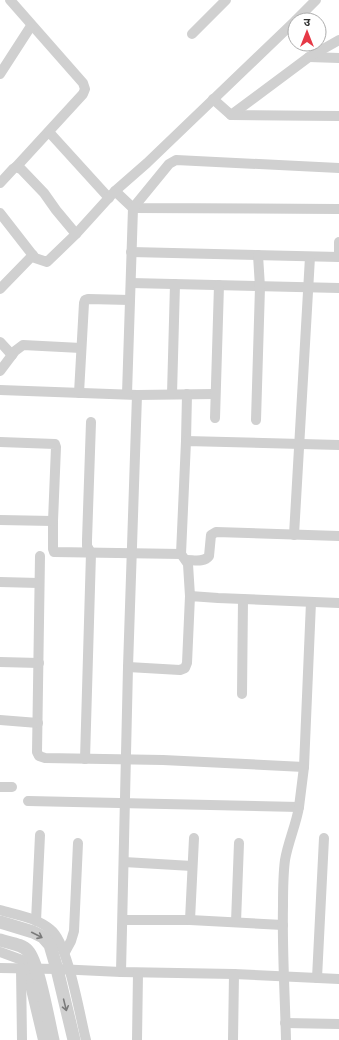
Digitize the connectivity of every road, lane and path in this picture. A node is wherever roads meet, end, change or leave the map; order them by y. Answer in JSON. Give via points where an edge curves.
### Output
{"nodes":[{"id":1,"x":10,"y":0,"type":"edge"},
{"id":2,"x":226,"y":0,"type":"edge"},
{"id":3,"x":316,"y":0,"type":"edge"},
{"id":4,"x":303,"y":12,"type":"edge"},
{"id":5,"x":32,"y":26,"type":"junction"},
{"id":6,"x":287,"y":28,"type":"edge"},
{"id":7,"x":192,"y":34,"type":"dead end"},
{"id":8,"x":339,"y":40,"type":"edge"},
{"id":9,"x":310,"y":57,"type":"junction"},
{"id":10,"x":339,"y":58,"type":"edge"},
{"id":11,"x":0,"y":74,"type":"edge"},
{"id":12,"x":213,"y":99,"type":"junction"},
{"id":13,"x":231,"y":115,"type":"junction"},
{"id":14,"x":339,"y":116,"type":"edge"},
{"id":15,"x":49,"y":132,"type":"junction"},
{"id":16,"x":16,"y":168,"type":"junction"},
{"id":17,"x":339,"y":168,"type":"edge"},
{"id":18,"x":0,"y":182,"type":"edge"},
{"id":19,"x":112,"y":194,"type":"junction"},
{"id":20,"x":133,"y":208,"type":"junction"},
{"id":21,"x":339,"y":209,"type":"edge"},
{"id":22,"x":0,"y":213,"type":"edge"},
{"id":23,"x":76,"y":234,"type":"junction"},
{"id":24,"x":339,"y":242,"type":"edge"},
{"id":25,"x":131,"y":252,"type":"junction"},
{"id":26,"x":33,"y":255,"type":"junction"},
{"id":27,"x":258,"y":255,"type":"junction"},
{"id":28,"x":310,"y":257,"type":"junction"},
{"id":29,"x":339,"y":258,"type":"edge"},
{"id":30,"x":131,"y":283,"type":"junction"},
{"id":31,"x":175,"y":284,"type":"junction"},
{"id":32,"x":219,"y":285,"type":"junction"},
{"id":33,"x":260,"y":287,"type":"junction"},
{"id":34,"x":308,"y":287,"type":"junction"},
{"id":35,"x":339,"y":288,"type":"edge"},
{"id":36,"x":0,"y":289,"type":"edge"},
{"id":37,"x":130,"y":300,"type":"junction"},
{"id":38,"x":0,"y":342,"type":"edge"},
{"id":39,"x":81,"y":348,"type":"junction"},
{"id":40,"x":12,"y":355,"type":"junction"},
{"id":41,"x":0,"y":371,"type":"edge"},
{"id":42,"x":0,"y":390,"type":"edge"},
{"id":43,"x":79,"y":393,"type":"junction"},
{"id":44,"x":132,"y":394,"type":"junction"},
{"id":45,"x":172,"y":394,"type":"junction"},
{"id":46,"x":187,"y":394,"type":"junction"},
{"id":47,"x":215,"y":394,"type":"junction"},
{"id":48,"x":215,"y":418,"type":"dead end"},
{"id":49,"x":256,"y":420,"type":"dead end"},
{"id":50,"x":91,"y":422,"type":"dead end"},
{"id":51,"x":186,"y":441,"type":"junction"},
{"id":52,"x":0,"y":442,"type":"edge"},
{"id":53,"x":299,"y":445,"type":"junction"},
{"id":54,"x":339,"y":445,"type":"edge"},
{"id":55,"x":0,"y":520,"type":"edge"},
{"id":56,"x":53,"y":521,"type":"junction"},
{"id":57,"x":294,"y":535,"type":"junction"},
{"id":58,"x":339,"y":536,"type":"edge"},
{"id":59,"x":91,"y":553,"type":"junction"},
{"id":60,"x":132,"y":553,"type":"junction"},
{"id":61,"x":40,"y":556,"type":"dead end"},
{"id":62,"x":184,"y":557,"type":"junction"},
{"id":63,"x":0,"y":582,"type":"edge"},
{"id":64,"x":39,"y":583,"type":"junction"},
{"id":65,"x":190,"y":596,"type":"junction"},
{"id":66,"x":243,"y":599,"type":"junction"},
{"id":67,"x":311,"y":602,"type":"junction"},
{"id":68,"x":339,"y":602,"type":"edge"},
{"id":69,"x":0,"y":662,"type":"edge"},
{"id":70,"x":39,"y":663,"type":"junction"},
{"id":71,"x":128,"y":667,"type":"junction"},
{"id":72,"x":242,"y":694,"type":"dead end"},
{"id":73,"x":0,"y":720,"type":"edge"},
{"id":74,"x":38,"y":723,"type":"junction"},
{"id":75,"x":85,"y":759,"type":"junction"},
{"id":76,"x":126,"y":759,"type":"junction"},
{"id":77,"x":304,"y":767,"type":"junction"},
{"id":78,"x":0,"y":787,"type":"edge"},
{"id":79,"x":12,"y":787,"type":"dead end"},
{"id":80,"x":28,"y":801,"type":"dead end"},
{"id":81,"x":126,"y":804,"type":"junction"},
{"id":82,"x":299,"y":807,"type":"junction"},
{"id":83,"x":40,"y":836,"type":"dead end"},
{"id":84,"x":194,"y":838,"type":"dead end"},
{"id":85,"x":324,"y":838,"type":"dead end"},
{"id":86,"x":78,"y":843,"type":"dead end"},
{"id":87,"x":239,"y":843,"type":"dead end"},
{"id":88,"x":124,"y":862,"type":"junction"},
{"id":89,"x":192,"y":866,"type":"junction"},
{"id":90,"x":0,"y":910,"type":"edge"},
{"id":91,"x":122,"y":920,"type":"junction"},
{"id":92,"x":190,"y":920,"type":"junction"},
{"id":93,"x":36,"y":921,"type":"junction"},
{"id":94,"x":0,"y":922,"type":"edge"},
{"id":95,"x":236,"y":922,"type":"junction"},
{"id":96,"x":282,"y":925,"type":"junction"},
{"id":97,"x":0,"y":940,"type":"edge"},
{"id":98,"x":0,"y":952,"type":"edge"},
{"id":99,"x":65,"y":952,"type":"junction"},
{"id":100,"x":0,"y":968,"type":"edge"},
{"id":101,"x":28,"y":969,"type":"junction"},
{"id":102,"x":63,"y":969,"type":"junction"},
{"id":103,"x":121,"y":972,"type":"junction"},
{"id":104,"x":138,"y":973,"type":"junction"},
{"id":105,"x":234,"y":974,"type":"junction"},
{"id":106,"x":284,"y":976,"type":"junction"},
{"id":107,"x":317,"y":978,"type":"junction"},
{"id":108,"x":339,"y":979,"type":"edge"},
{"id":109,"x":285,"y":1023,"type":"junction"},
{"id":110,"x":339,"y":1024,"type":"edge"},
{"id":111,"x":22,"y":1040,"type":"edge"},
{"id":112,"x":43,"y":1040,"type":"edge"},
{"id":113,"x":53,"y":1040,"type":"edge"},
{"id":114,"x":74,"y":1040,"type":"edge"},
{"id":115,"x":86,"y":1040,"type":"edge"},
{"id":116,"x":137,"y":1040,"type":"edge"},
{"id":117,"x":233,"y":1040,"type":"edge"},
{"id":118,"x":286,"y":1040,"type":"edge"}],
"edges":[{"from":1,"to":5,"type":"street"},
{"from":2,"to":7,"type":"street"},
{"from":3,"to":4,"type":"street"},
{"from":5,"to":11,"type":"street"},
{"from":5,"to":15,"type":"street","via":[[84,86],[83,94]]},
{"from":6,"to":12,"type":"street"},
{"from":8,"to":9,"type":"street"},
{"from":9,"to":10,"type":"street"},
{"from":9,"to":13,"type":"street"},
{"from":12,"to":13,"type":"street"},
{"from":12,"to":19,"type":"street"},
{"from":13,"to":14,"type":"street"},
{"from":15,"to":16,"type":"street"},
{"from":15,"to":19,"type":"street"},
{"from":16,"to":18,"type":"street"},
{"from":16,"to":23,"type":"street","via":[[21,169],[44,193]]},
{"from":17,"to":20,"type":"street","via":[[176,160],[169,164]]},
{"from":19,"to":20,"type":"street"},
{"from":19,"to":23,"type":"street"},
{"from":20,"to":21,"type":"street"},
{"from":20,"to":25,"type":"street"},
{"from":22,"to":26,"type":"street"},
{"from":23,"to":26,"type":"street","via":[[47,262]]},
{"from":24,"to":29,"type":"street"},
{"from":25,"to":27,"type":"street"},
{"from":25,"to":30,"type":"street"},
{"from":26,"to":36,"type":"street"},
{"from":27,"to":28,"type":"street"},
{"from":27,"to":33,"type":"street"},
{"from":28,"to":29,"type":"street"},
{"from":28,"to":34,"type":"street"},
{"from":30,"to":31,"type":"street"},
{"from":30,"to":37,"type":"street"},
{"from":31,"to":32,"type":"street"},
{"from":31,"to":45,"type":"street"},
{"from":32,"to":33,"type":"street"},
{"from":32,"to":47,"type":"street"},
{"from":33,"to":34,"type":"street"},
{"from":33,"to":49,"type":"street"},
{"from":34,"to":35,"type":"street"},
{"from":34,"to":53,"type":"street"},
{"from":37,"to":39,"type":"street","via":[[85,300]]},
{"from":37,"to":44,"type":"street"},
{"from":38,"to":40,"type":"street"},
{"from":39,"to":40,"type":"street","via":[[22,345]]},
{"from":39,"to":43,"type":"street"},
{"from":40,"to":41,"type":"street"},
{"from":42,"to":43,"type":"street"},
{"from":43,"to":44,"type":"street"},
{"from":44,"to":45,"type":"street"},
{"from":44,"to":60,"type":"street"},
{"from":45,"to":46,"type":"street"},
{"from":46,"to":47,"type":"street"},
{"from":46,"to":51,"type":"street"},
{"from":47,"to":48,"type":"street"},
{"from":50,"to":59,"type":"street","via":[[87,540]]},
{"from":51,"to":53,"type":"street"},
{"from":51,"to":62,"type":"street"},
{"from":52,"to":56,"type":"street","via":[[55,444]]},
{"from":53,"to":54,"type":"street"},
{"from":53,"to":57,"type":"street"},
{"from":55,"to":56,"type":"street"},
{"from":56,"to":59,"type":"street","via":[[54,552]]},
{"from":57,"to":58,"type":"street"},
{"from":57,"to":62,"type":"street","via":[[216,532],[211,535],[207,559]]},
{"from":59,"to":60,"type":"street"},
{"from":59,"to":75,"type":"street"},
{"from":60,"to":62,"type":"street"},
{"from":60,"to":71,"type":"street"},
{"from":61,"to":64,"type":"street"},
{"from":62,"to":65,"type":"street","via":[[188,564]]},
{"from":63,"to":64,"type":"street"},
{"from":64,"to":70,"type":"street"},
{"from":65,"to":66,"type":"street"},
{"from":65,"to":71,"type":"street","via":[[185,668],[180,670]]},
{"from":66,"to":67,"type":"street"},
{"from":66,"to":72,"type":"street"},
{"from":67,"to":68,"type":"street"},
{"from":67,"to":77,"type":"street"},
{"from":69,"to":70,"type":"street"},
{"from":70,"to":74,"type":"street"},
{"from":71,"to":76,"type":"street"},
{"from":73,"to":74,"type":"street"},
{"from":74,"to":75,"type":"street","via":[[39,756]]},
{"from":75,"to":76,"type":"street"},
{"from":76,"to":77,"type":"street"},
{"from":76,"to":81,"type":"street"},
{"from":77,"to":82,"type":"street"},
{"from":78,"to":79,"type":"street"},
{"from":80,"to":81,"type":"street"},
{"from":81,"to":82,"type":"street"},
{"from":81,"to":88,"type":"street"},
{"from":82,"to":96,"type":"street","via":[[285,861]]},
{"from":83,"to":93,"type":"street"},
{"from":84,"to":89,"type":"street"},
{"from":85,"to":107,"type":"street"},
{"from":86,"to":99,"type":"street","via":[[76,919],[71,941]]},
{"from":87,"to":95,"type":"street"},
{"from":88,"to":89,"type":"street"},
{"from":88,"to":91,"type":"street"},
{"from":89,"to":92,"type":"street"},
{"from":90,"to":93,"type":"street"},
{"from":91,"to":92,"type":"street"},
{"from":91,"to":103,"type":"street"},
{"from":92,"to":95,"type":"street"},
{"from":93,"to":99,"type":"street","via":[[57,936]]},
{"from":94,"to":102,"type":"street","one_way":true,"via":[[43,937]]},
{"from":95,"to":96,"type":"street"},
{"from":96,"to":106,"type":"street"},
{"from":97,"to":101,"type":"street","via":[[28,950],[31,956]]},
{"from":98,"to":101,"type":"street","via":[[22,960]]},
{"from":99,"to":102,"type":"street"},
{"from":100,"to":101,"type":"street"},
{"from":101,"to":102,"type":"street"},
{"from":101,"to":111,"type":"street"},
{"from":101,"to":112,"type":"street"},
{"from":101,"to":113,"type":"street"},
{"from":102,"to":103,"type":"street"},
{"from":102,"to":114,"type":"street","one_way":true},
{"from":102,"to":115,"type":"street"},
{"from":103,"to":104,"type":"street"},
{"from":104,"to":105,"type":"street"},
{"from":104,"to":116,"type":"street"},
{"from":105,"to":106,"type":"street"},
{"from":105,"to":117,"type":"street"},
{"from":106,"to":107,"type":"street"},
{"from":106,"to":109,"type":"street"},
{"from":107,"to":108,"type":"street"},
{"from":109,"to":110,"type":"street"},
{"from":109,"to":118,"type":"street"}]}
